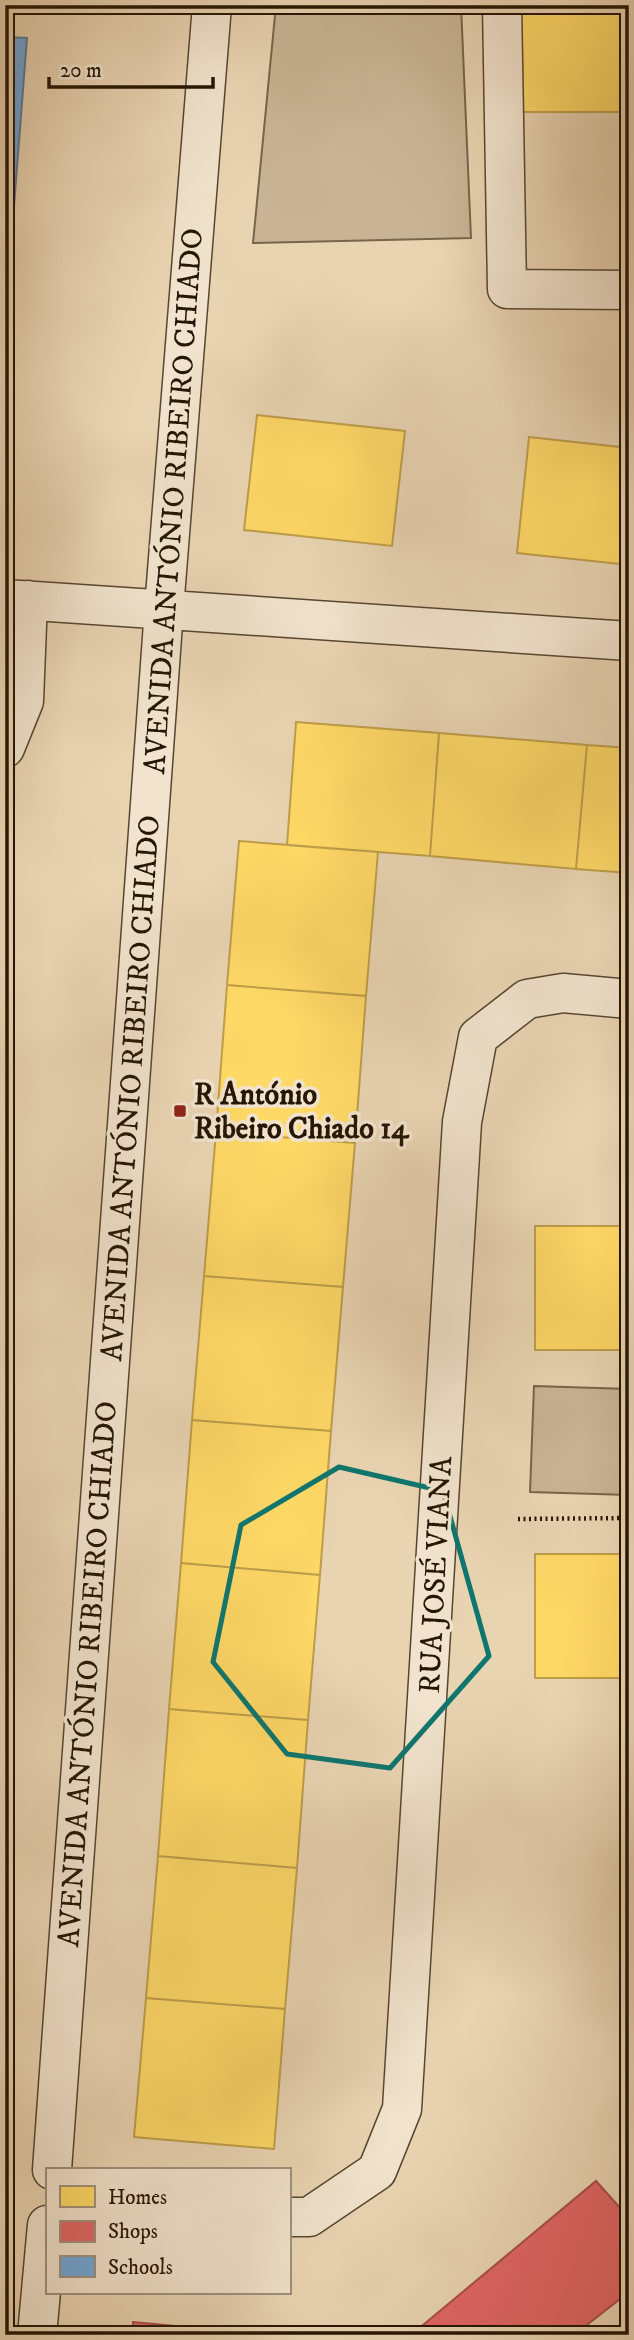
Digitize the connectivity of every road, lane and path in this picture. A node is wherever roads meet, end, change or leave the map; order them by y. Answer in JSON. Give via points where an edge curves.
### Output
{"nodes":[{"id":1,"x":212,"y":5,"type":"edge"},
{"id":2,"x":502,"y":5,"type":"edge"},
{"id":3,"x":629,"y":290,"type":"edge"},
{"id":4,"x":16,"y":600,"type":"edge"},
{"id":5,"x":164,"y":610,"type":"junction"},
{"id":6,"x":629,"y":641,"type":"edge"},
{"id":7,"x":5,"y":748,"type":"edge"},
{"id":8,"x":629,"y":999,"type":"edge"},
{"id":9,"x":629,"y":1518,"type":"edge"},
{"id":10,"x":518,"y":1519,"type":"dead end"},
{"id":11,"x":52,"y":2168,"type":"edge"},
{"id":12,"x":290,"y":2217,"type":"edge"},
{"id":13,"x":46,"y":2236,"type":"edge"},
{"id":14,"x":37,"y":2335,"type":"edge"}],
"edges":[{"from":1,"to":5,"type":"street","name":"AVENIDA ANTÓNIO RIBEIRO CHIADO"},
{"from":2,"to":3,"type":"street","via":[[507,289]]},
{"from":4,"to":5,"type":"street"},
{"from":4,"to":7,"type":"street","via":[[24,701]]},
{"from":5,"to":6,"type":"street"},
{"from":5,"to":11,"type":"street","name":"AVENIDA ANTÓNIO RIBEIRO CHIADO"},
{"from":8,"to":12,"type":"street","name":"RUA JOSÉ VIANA","via":[[563,993],[527,999],[478,1037],[462,1122],[402,2109],[377,2171],[309,2217]]},
{"from":9,"to":10,"type":"path"},
{"from":13,"to":14,"type":"street"}]}
